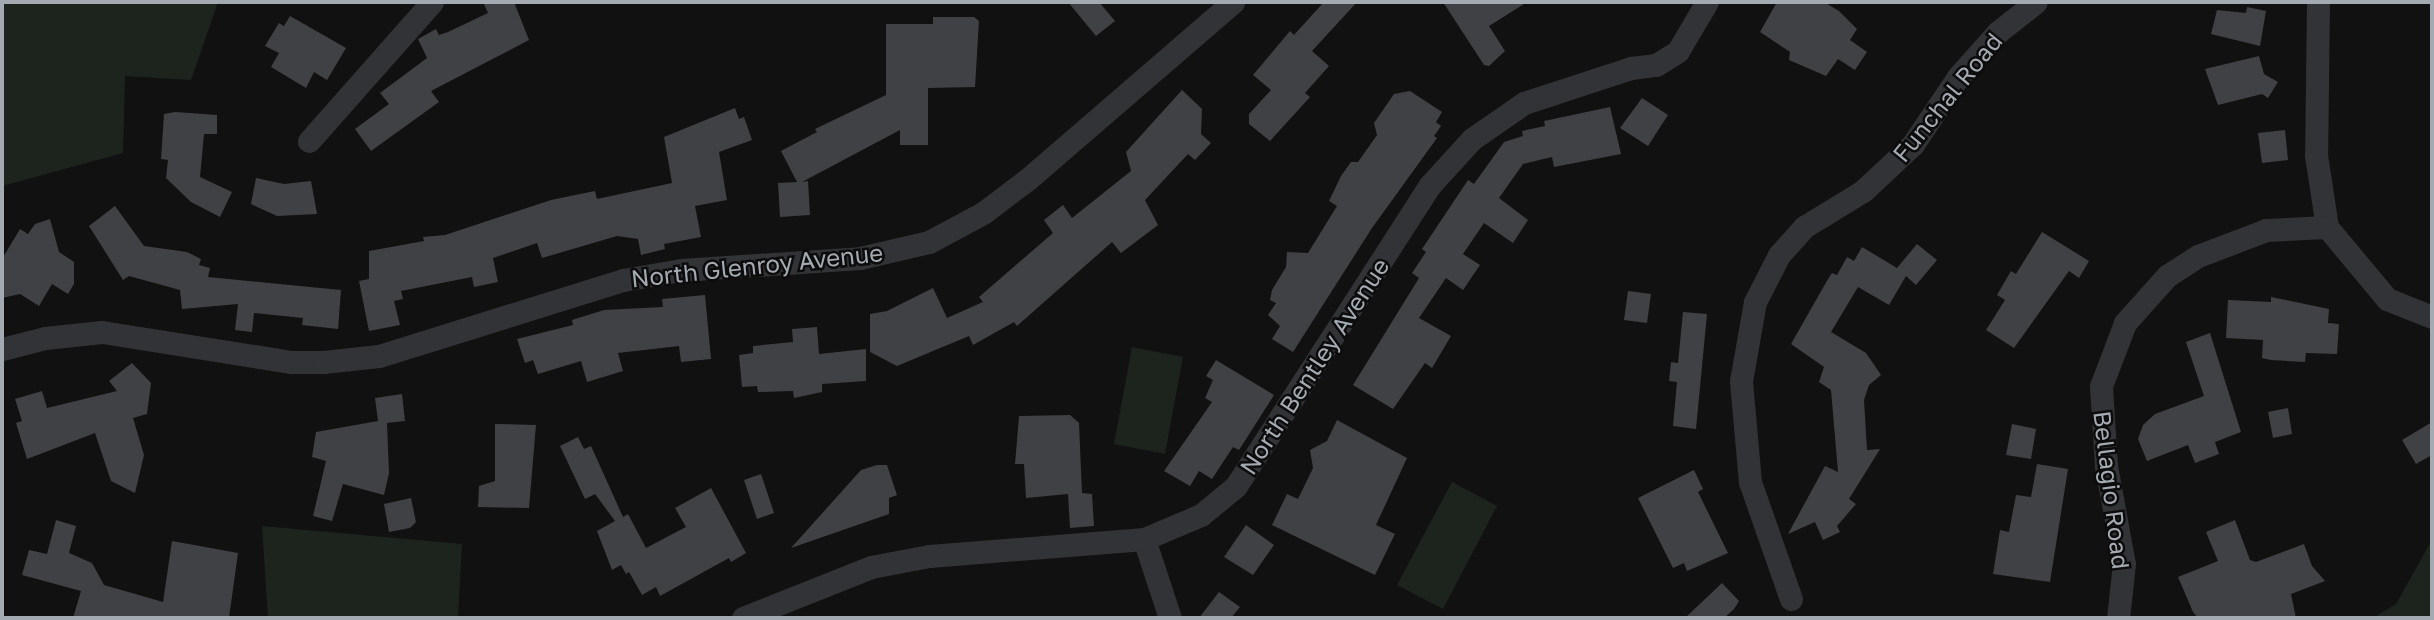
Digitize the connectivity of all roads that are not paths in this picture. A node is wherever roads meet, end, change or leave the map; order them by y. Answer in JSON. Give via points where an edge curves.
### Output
{"nodes":[{"id":1,"x":432,"y":2,"type":"edge"},
{"id":2,"x":1233,"y":2,"type":"edge"},
{"id":3,"x":1707,"y":2,"type":"edge"},
{"id":4,"x":2036,"y":2,"type":"edge"},
{"id":5,"x":2318,"y":2,"type":"edge"},
{"id":6,"x":309,"y":141,"type":"dead end"},
{"id":7,"x":2327,"y":227,"type":"junction"},
{"id":8,"x":2432,"y":317,"type":"edge"},
{"id":9,"x":2,"y":349,"type":"edge"},
{"id":10,"x":1144,"y":539,"type":"junction"},
{"id":11,"x":1791,"y":599,"type":"dead end"},
{"id":12,"x":743,"y":618,"type":"edge"},
{"id":13,"x":1170,"y":618,"type":"edge"},
{"id":14,"x":2118,"y":618,"type":"edge"}],
"edges":[{"from":1,"to":6,"type":"street"},
{"from":2,"to":9,"type":"street","name":"North Glenroy Avenue","via":[[1028,179],[983,213],[929,242],[860,258],[681,270],[623,280],[379,356],[292,362],[102,332],[45,338]]},
{"from":3,"to":10,"type":"street","name":"North Bentley Avenue","via":[[1678,51],[1656,65],[1631,68],[1524,103],[1472,139],[1430,185],[1236,486],[1201,515]]},
{"from":4,"to":11,"type":"street","name":"Funchal Road","via":[[1998,32],[1958,77],[1913,144],[1863,191],[1804,227],[1780,255],[1755,302],[1741,381],[1750,482]]},
{"from":5,"to":7,"type":"street","via":[[2316,155]]},
{"from":7,"to":8,"type":"street","via":[[2387,299]]},
{"from":7,"to":14,"type":"street","name":"Bellagio Road","via":[[2266,230],[2197,256],[2167,276],[2125,323],[2104,371],[2100,402],[2124,564]]},
{"from":10,"to":12,"type":"street","name":"North Bentley Avenue","via":[[929,556],[871,567]]},
{"from":10,"to":13,"type":"street"}]}
